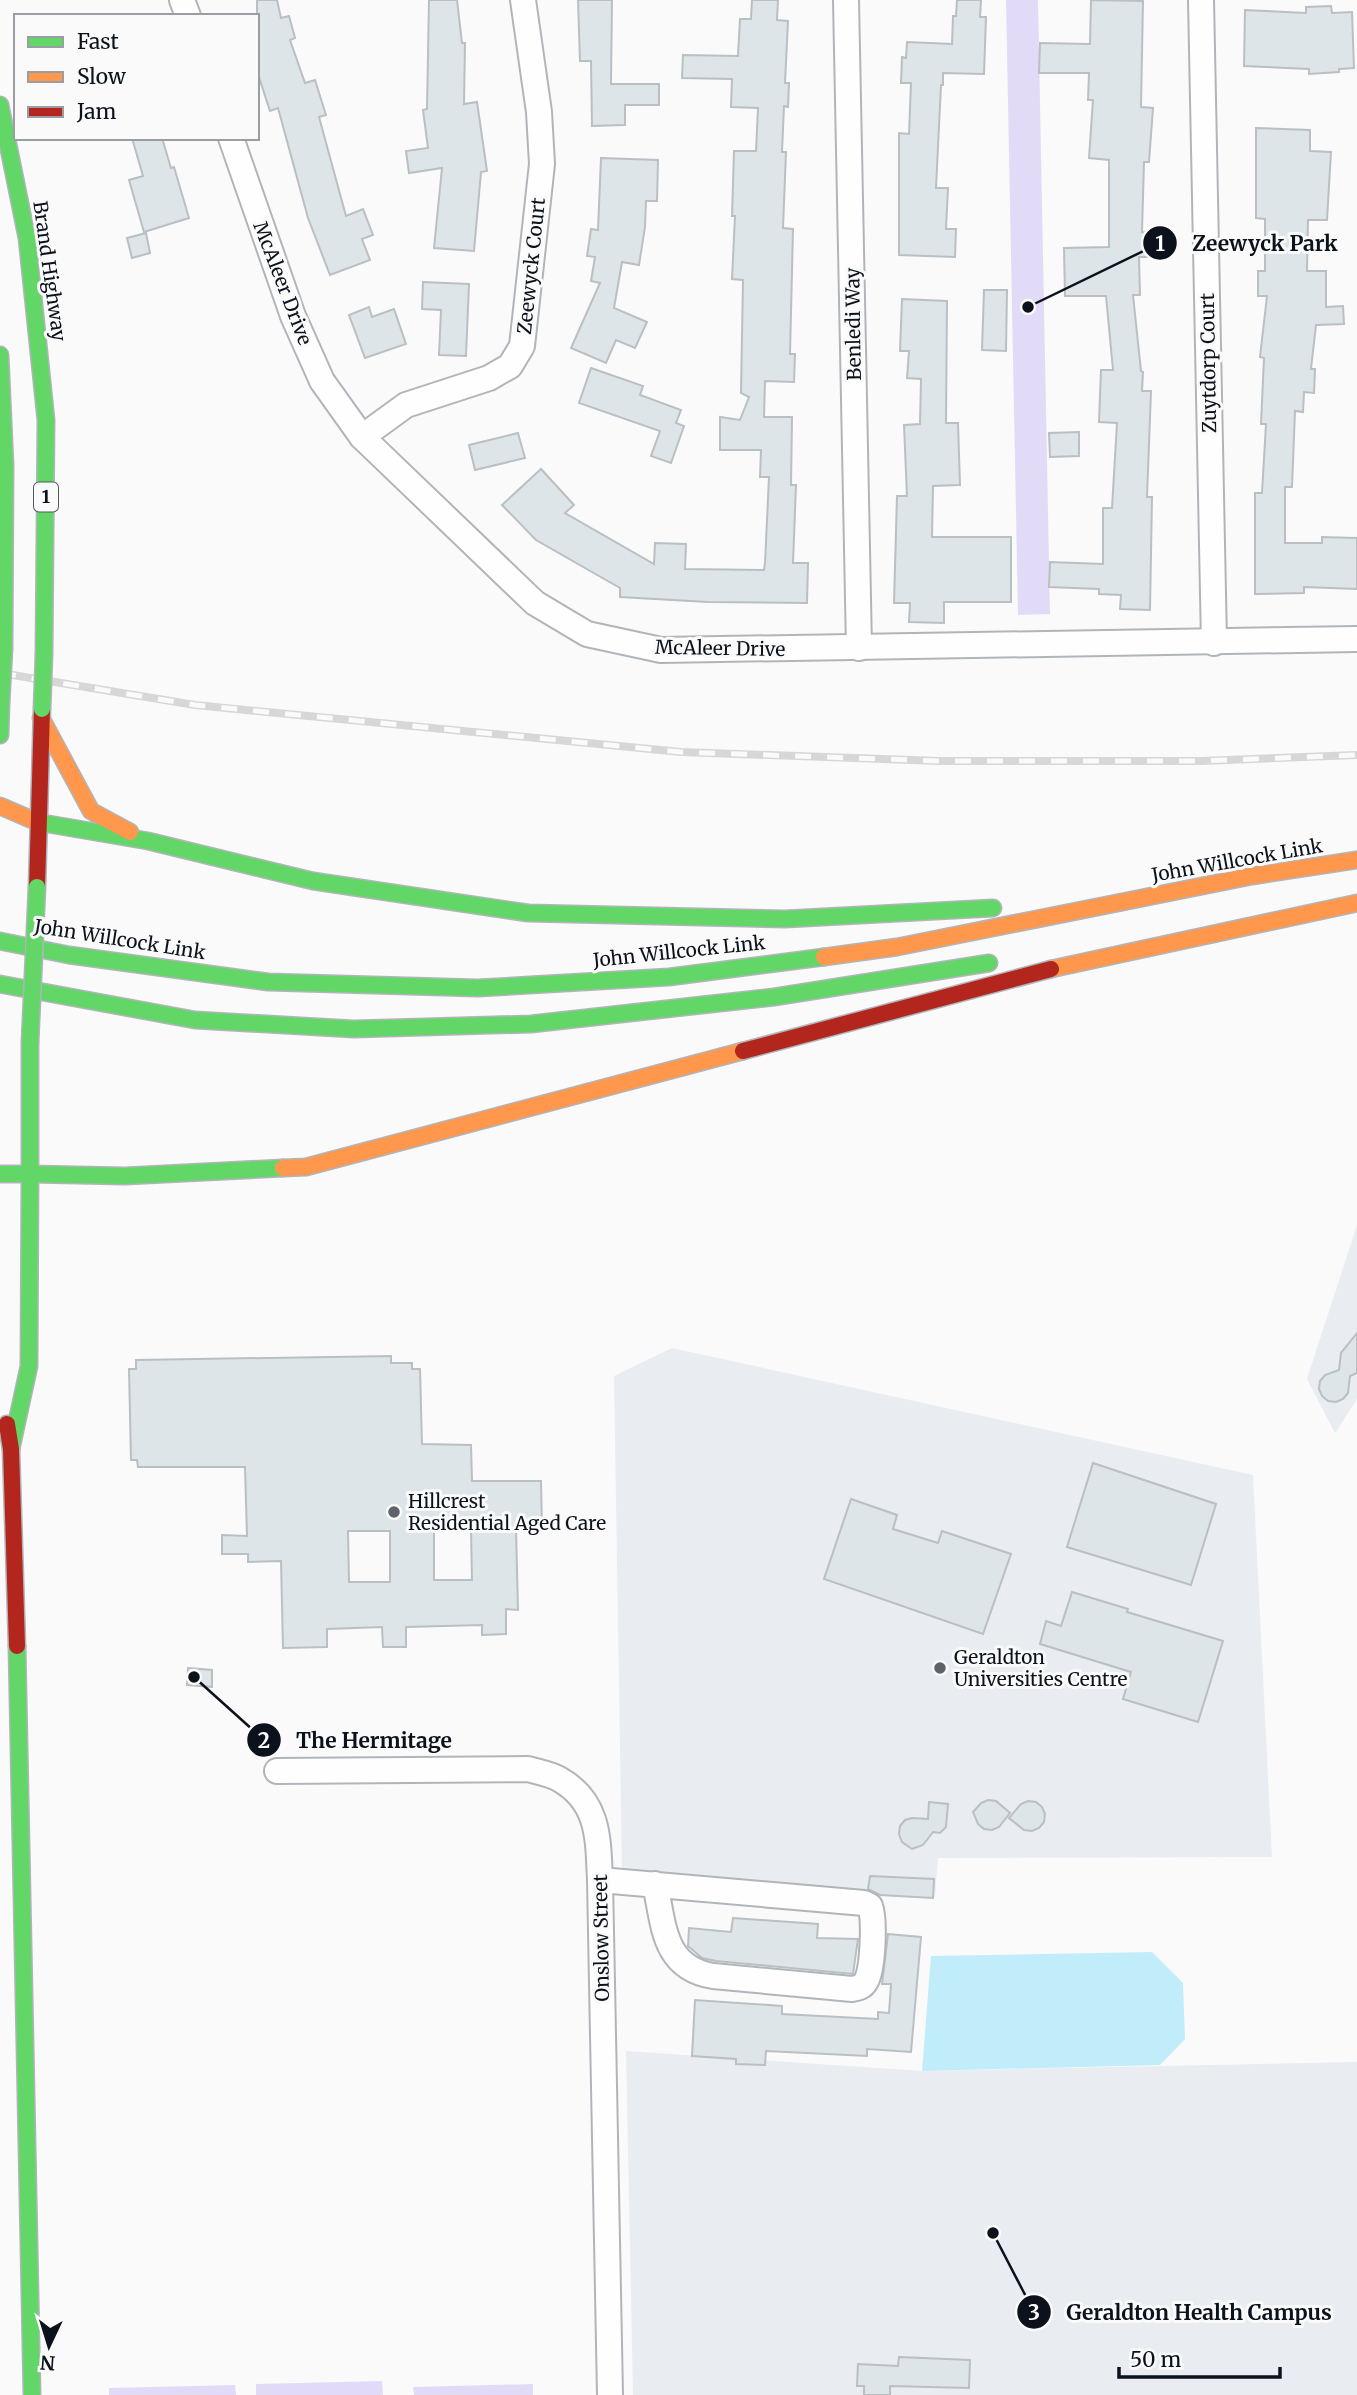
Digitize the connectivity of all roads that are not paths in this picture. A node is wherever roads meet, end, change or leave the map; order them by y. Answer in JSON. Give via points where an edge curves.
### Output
{"nodes":[{"id":1,"x":523,"y":0,"type":"edge"},
{"id":2,"x":846,"y":0,"type":"edge"},
{"id":3,"x":1201,"y":0,"type":"edge"},
{"id":4,"x":0,"y":105,"type":"edge"},
{"id":5,"x":232,"y":140,"type":"edge"},
{"id":6,"x":0,"y":355,"type":"edge"},
{"id":7,"x":362,"y":437,"type":"junction"},
{"id":8,"x":1357,"y":639,"type":"edge"},
{"id":9,"x":1214,"y":643,"type":"junction"},
{"id":10,"x":859,"y":648,"type":"junction"},
{"id":11,"x":1,"y":703,"type":"edge"},
{"id":12,"x":41,"y":714,"type":"junction"},
{"id":13,"x":0,"y":729,"type":"edge"},
{"id":14,"x":0,"y":735,"type":"edge"},
{"id":15,"x":0,"y":806,"type":"edge"},
{"id":16,"x":37,"y":822,"type":"junction"},
{"id":17,"x":148,"y":841,"type":"junction"},
{"id":18,"x":1357,"y":860,"type":"edge"},
{"id":19,"x":1252,"y":876,"type":"junction"},
{"id":20,"x":1357,"y":903,"type":"edge"},
{"id":21,"x":0,"y":941,"type":"edge"},
{"id":22,"x":1044,"y":954,"type":"dead end"},
{"id":23,"x":1003,"y":961,"type":"dead end"},
{"id":24,"x":0,"y":984,"type":"edge"},
{"id":25,"x":0,"y":1174,"type":"edge"},
{"id":26,"x":30,"y":1174,"type":"junction"},
{"id":27,"x":125,"y":1176,"type":"junction"},
{"id":28,"x":85,"y":1190,"type":"dead end"},
{"id":29,"x":47,"y":1213,"type":"dead end"},
{"id":30,"x":30,"y":1230,"type":"junction"},
{"id":31,"x":4,"y":1410,"type":"dead end"},
{"id":32,"x":11,"y":1449,"type":"junction"},
{"id":33,"x":277,"y":1771,"type":"dead end"},
{"id":34,"x":600,"y":1880,"type":"junction"},
{"id":35,"x":655,"y":1884,"type":"junction"},
{"id":36,"x":11,"y":1906,"type":"edge"},
{"id":37,"x":32,"y":2395,"type":"edge"},
{"id":38,"x":610,"y":2395,"type":"edge"}],
"edges":[{"from":1,"to":7,"type":"street","name":"Zeewyck Court","via":[[542,164],[522,346],[510,366],[489,378],[406,405]]},
{"from":2,"to":10,"type":"street","name":"Benledi Way"},
{"from":3,"to":9,"type":"street","name":"Zuytdorp Court"},
{"from":4,"to":12,"type":"main road","name":"Brand Highway","number":"1","bridge":true,"via":[[27,238],[46,420]]},
{"from":5,"to":7,"type":"street","name":"McAleer Drive","via":[[307,348],[322,381]]},
{"from":6,"to":11,"type":"main road","number":"1","bridge":true,"via":[[5,466]]},
{"from":7,"to":10,"type":"street","name":"McAleer Drive","via":[[535,603],[587,634],[661,650]]},
{"from":8,"to":9,"type":"street","name":"McAleer Drive"},
{"from":9,"to":10,"type":"street","name":"McAleer Drive"},
{"from":11,"to":13,"type":"main road","number":"1"},
{"from":12,"to":16,"type":"main road","number":"1"},
{"from":12,"to":17,"type":"main road","via":[[91,811]]},
{"from":13,"to":14,"type":"main road","number":"1"},
{"from":15,"to":16,"type":"main road"},
{"from":16,"to":17,"type":"main road"},
{"from":16,"to":26,"type":"main road","number":"1","bridge":true},
{"from":17,"to":19,"type":"main road","via":[[313,881],[528,913],[785,919],[1018,906]]},
{"from":18,"to":19,"type":"main road","name":"John Willcock Link"},
{"from":19,"to":21,"type":"main road","name":"John Willcock Link","via":[[897,947],[669,977],[478,988],[268,982]]},
{"from":20,"to":22,"type":"main road"},
{"from":20,"to":27,"type":"main road","via":[[1048,970],[306,1167]]},
{"from":23,"to":24,"type":"main road","via":[[774,997],[544,1023],[354,1029],[195,1020]]},
{"from":25,"to":26,"type":"main road"},
{"from":26,"to":27,"type":"main road"},
{"from":26,"to":30,"type":"main road"},
{"from":27,"to":28,"type":"main road"},
{"from":29,"to":30,"type":"main road"},
{"from":30,"to":32,"type":"main road","via":[[29,1366]]},
{"from":31,"to":32,"type":"main road"},
{"from":32,"to":36,"type":"main road"},
{"from":33,"to":34,"type":"street","name":"Onslow Street","via":[[493,1768],[539,1772],[559,1779],[579,1795],[595,1819]]},
{"from":34,"to":35,"type":"street"},
{"from":34,"to":38,"type":"street","name":"Onslow Street"},
{"from":35,"to":35,"type":"street","via":[[674,1956],[691,1970],[852,1989],[862,1986],[868,1977],[874,1923],[870,1906],[864,1902]]},
{"from":36,"to":37,"type":"main road"}]}
